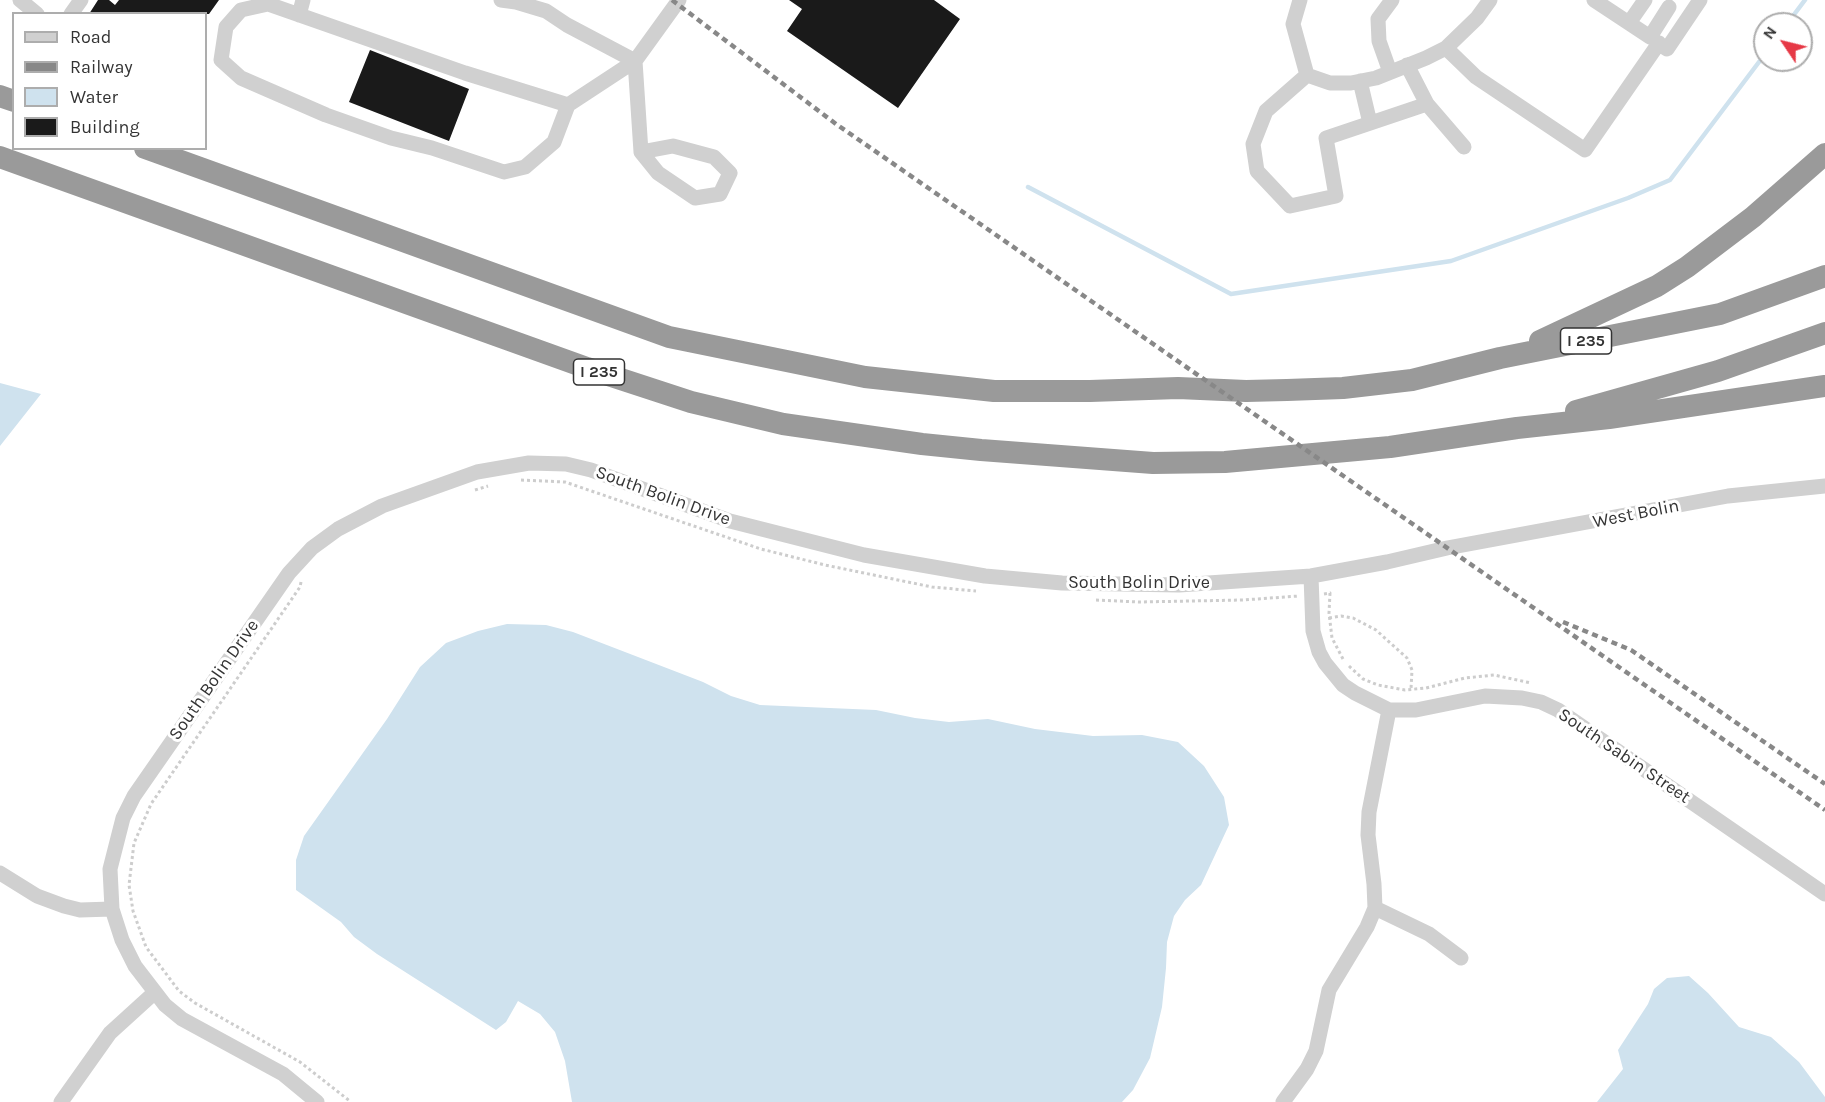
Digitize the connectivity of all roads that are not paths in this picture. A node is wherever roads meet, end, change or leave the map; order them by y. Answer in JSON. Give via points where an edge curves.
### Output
{"nodes":[{"id":1,"x":20,"y":0,"type":"edge"},
{"id":2,"x":501,"y":0,"type":"edge"},
{"id":3,"x":679,"y":0,"type":"edge"},
{"id":4,"x":1300,"y":0,"type":"edge"},
{"id":5,"x":1392,"y":0,"type":"edge"},
{"id":6,"x":1594,"y":0,"type":"edge"},
{"id":7,"x":1645,"y":0,"type":"edge"},
{"id":8,"x":1700,"y":0,"type":"edge"},
{"id":9,"x":1488,"y":1,"type":"edge"},
{"id":10,"x":1673,"y":2,"type":"edge"},
{"id":11,"x":301,"y":8,"type":"edge"},
{"id":12,"x":35,"y":12,"type":"edge"},
{"id":13,"x":1629,"y":23,"type":"junction"},
{"id":14,"x":1654,"y":40,"type":"junction"},
{"id":15,"x":1446,"y":48,"type":"junction"},
{"id":16,"x":635,"y":61,"type":"junction"},
{"id":17,"x":1407,"y":65,"type":"junction"},
{"id":18,"x":1390,"y":72,"type":"junction"},
{"id":19,"x":1307,"y":75,"type":"junction"},
{"id":20,"x":1360,"y":81,"type":"junction"},
{"id":21,"x":1427,"y":104,"type":"junction"},
{"id":22,"x":568,"y":105,"type":"junction"},
{"id":23,"x":1370,"y":123,"type":"junction"},
{"id":24,"x":1464,"y":147,"type":"dead end"},
{"id":25,"x":151,"y":150,"type":"edge"},
{"id":26,"x":640,"y":152,"type":"junction"},
{"id":27,"x":1825,"y":154,"type":"edge"},
{"id":28,"x":0,"y":157,"type":"edge"},
{"id":29,"x":1825,"y":276,"type":"edge"},
{"id":30,"x":1825,"y":333,"type":"edge"},
{"id":31,"x":1500,"y":358,"type":"junction"},
{"id":32,"x":1825,"y":386,"type":"edge"},
{"id":33,"x":1517,"y":428,"type":"junction"},
{"id":34,"x":1825,"y":486,"type":"edge"},
{"id":35,"x":1447,"y":548,"type":"joint"},
{"id":36,"x":1311,"y":576,"type":"junction"},
{"id":37,"x":1389,"y":710,"type":"junction"},
{"id":38,"x":0,"y":873,"type":"edge"},
{"id":39,"x":1825,"y":894,"type":"edge"},
{"id":40,"x":1375,"y":908,"type":"junction"},
{"id":41,"x":112,"y":909,"type":"junction"},
{"id":42,"x":1461,"y":958,"type":"dead end"},
{"id":43,"x":154,"y":993,"type":"junction"},
{"id":44,"x":61,"y":1102,"type":"edge"},
{"id":45,"x":317,"y":1102,"type":"edge"},
{"id":46,"x":1283,"y":1102,"type":"edge"}],
"edges":[{"from":1,"to":12,"type":"street"},
{"from":2,"to":16,"type":"street","via":[[546,11]]},
{"from":3,"to":16,"type":"street"},
{"from":4,"to":19,"type":"street","via":[[1293,24]]},
{"from":5,"to":18,"type":"street","via":[[1378,19],[1379,41]]},
{"from":6,"to":13,"type":"street"},
{"from":7,"to":13,"type":"street"},
{"from":8,"to":14,"type":"street","via":[[1667,49]]},
{"from":9,"to":15,"type":"street","via":[[1477,18]]},
{"from":10,"to":14,"type":"street"},
{"from":11,"to":22,"type":"street","via":[[465,73]]},
{"from":11,"to":22,"type":"street","via":[[268,4],[241,10],[226,27],[221,60],[242,78],[326,115],[504,172],[525,167],[554,142]]},
{"from":13,"to":14,"type":"street"},
{"from":14,"to":15,"type":"street","via":[[1585,150],[1476,77]]},
{"from":15,"to":17,"type":"street"},
{"from":16,"to":22,"type":"street"},
{"from":16,"to":26,"type":"street"},
{"from":17,"to":18,"type":"street"},
{"from":17,"to":21,"type":"street"},
{"from":18,"to":20,"type":"street"},
{"from":19,"to":20,"type":"street","via":[[1330,83]]},
{"from":19,"to":23,"type":"street","via":[[1266,111],[1253,144],[1257,171],[1290,206],[1336,196],[1326,138]]},
{"from":20,"to":23,"type":"street"},
{"from":21,"to":23,"type":"street"},
{"from":21,"to":24,"type":"street"},
{"from":25,"to":31,"type":"highway","number":"I 235","via":[[669,337],[865,377],[994,391],[1246,391],[1343,388],[1412,380]]},
{"from":26,"to":26,"type":"street","via":[[658,173],[695,198],[720,194],[730,173],[714,157],[673,146]]},
{"from":27,"to":31,"type":"highway","via":[[1754,217],[1657,286]]},
{"from":28,"to":33,"type":"highway","number":"I 235","via":[[587,368],[691,402],[783,424],[971,449],[1153,463],[1225,462]]},
{"from":29,"to":31,"type":"highway","number":"I 235","via":[[1720,314]]},
{"from":30,"to":33,"type":"highway","number":"I 235","via":[[1718,371]]},
{"from":32,"to":33,"type":"highway"},
{"from":34,"to":35,"type":"street","name":"West Bolin","via":[[1728,496]]},
{"from":35,"to":36,"type":"street","name":"South Bolin Drive"},
{"from":36,"to":37,"type":"street","name":"South Sabin Street","via":[[1313,631],[1325,663],[1343,685]]},
{"from":36,"to":41,"type":"street","name":"South Bolin Drive","via":[[1179,585],[1062,583],[985,576],[864,555],[759,529],[583,468],[529,463],[477,472],[382,506],[312,548],[289,573],[133,799],[123,818],[110,869]]},
{"from":37,"to":39,"type":"street","name":"South Sabin Street","via":[[1416,710],[1485,696],[1541,702]]},
{"from":37,"to":40,"type":"street","via":[[1369,812]]},
{"from":38,"to":41,"type":"street","via":[[38,896],[64,906]]},
{"from":40,"to":42,"type":"street","via":[[1429,934]]},
{"from":40,"to":46,"type":"street","via":[[1329,990],[1316,1051]]},
{"from":41,"to":43,"type":"street","name":"South Bolin Drive","via":[[135,966]]},
{"from":43,"to":44,"type":"street","via":[[110,1033]]},
{"from":43,"to":45,"type":"street","name":"South Bolin Drive","via":[[182,1019],[283,1074]]}]}
